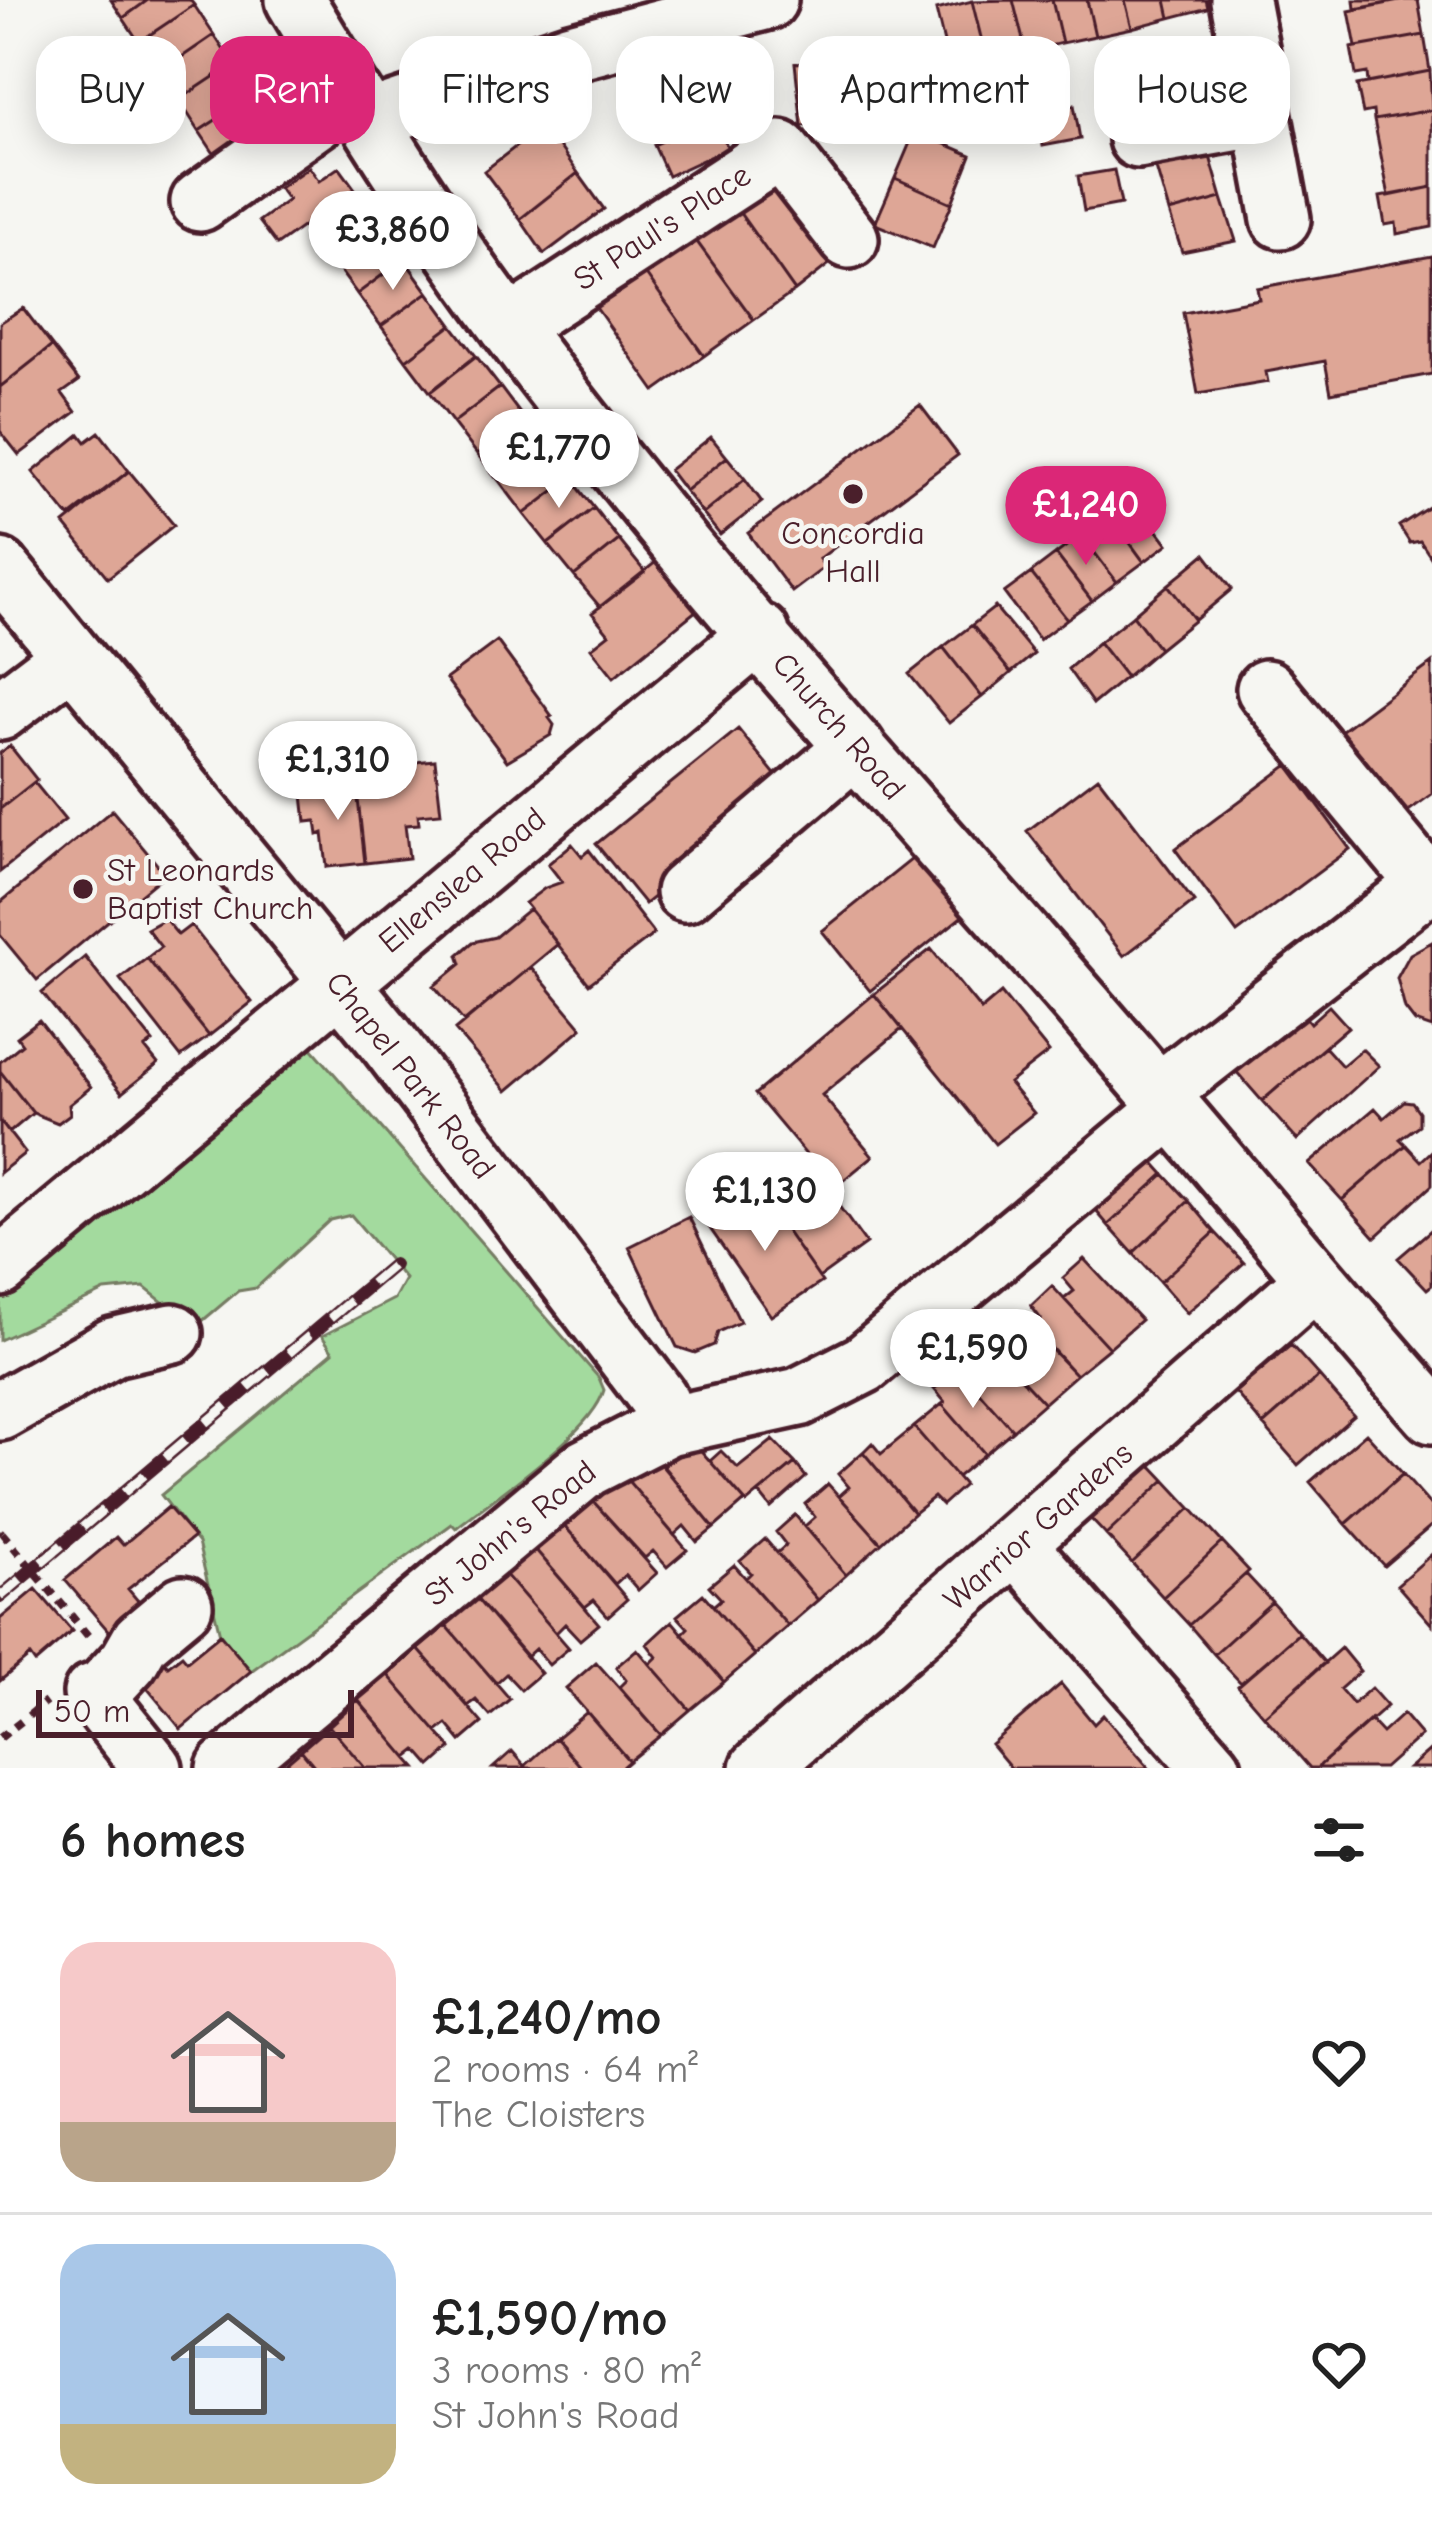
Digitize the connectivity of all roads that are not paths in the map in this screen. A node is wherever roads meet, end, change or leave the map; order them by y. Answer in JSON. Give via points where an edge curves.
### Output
{"nodes":[{"id":1,"x":295,"y":0,"type":"edge"},
{"id":2,"x":768,"y":0,"type":"edge"},
{"id":3,"x":1240,"y":0,"type":"edge"},
{"id":4,"x":673,"y":12,"type":"edge"},
{"id":5,"x":317,"y":36,"type":"edge"},
{"id":6,"x":1247,"y":36,"type":"edge"},
{"id":7,"x":375,"y":103,"type":"edge"},
{"id":8,"x":375,"y":128,"type":"edge"},
{"id":9,"x":298,"y":144,"type":"edge"},
{"id":10,"x":1267,"y":144,"type":"edge"},
{"id":11,"x":200,"y":202,"type":"dead end"},
{"id":12,"x":1281,"y":219,"type":"dead end"},
{"id":13,"x":849,"y":239,"type":"dead end"},
{"id":14,"x":509,"y":327,"type":"junction"},
{"id":15,"x":0,"y":568,"type":"edge"},
{"id":16,"x":760,"y":633,"type":"junction"},
{"id":17,"x":70,"y":657,"type":"junction"},
{"id":18,"x":1266,"y":689,"type":"dead end"},
{"id":19,"x":0,"y":711,"type":"edge"},
{"id":20,"x":856,"y":747,"type":"junction"},
{"id":21,"x":1429,"y":882,"type":"edge"},
{"id":22,"x":685,"y":892,"type":"dead end"},
{"id":23,"x":339,"y":981,"type":"junction"},
{"id":24,"x":1165,"y":1100,"type":"junction"},
{"id":25,"x":0,"y":1267,"type":"edge"},
{"id":26,"x":1314,"y":1281,"type":"junction"},
{"id":27,"x":173,"y":1333,"type":"dead end"},
{"id":28,"x":0,"y":1411,"type":"edge"},
{"id":29,"x":1432,"y":1414,"type":"edge"},
{"id":30,"x":668,"y":1426,"type":"junction"},
{"id":31,"x":1017,"y":1545,"type":"junction"},
{"id":32,"x":183,"y":1605,"type":"dead end"},
{"id":33,"x":153,"y":1768,"type":"edge"},
{"id":34,"x":226,"y":1768,"type":"edge"},
{"id":35,"x":760,"y":1768,"type":"edge"},
{"id":36,"x":1212,"y":1768,"type":"edge"}],
"edges":[{"from":1,"to":5,"type":"street","name":"Church Road"},
{"from":2,"to":4,"type":"street"},
{"from":3,"to":6,"type":"street"},
{"from":4,"to":7,"type":"street","via":[[571,52]]},
{"from":8,"to":14,"type":"street","name":"Church Road"},
{"from":9,"to":11,"type":"street"},
{"from":10,"to":12,"type":"street"},
{"from":13,"to":14,"type":"street","name":"St Paul's Place","via":[[780,150]]},
{"from":14,"to":16,"type":"street","name":"Church Road"},
{"from":15,"to":17,"type":"street","name":"Chapel Park Road"},
{"from":16,"to":20,"type":"street","name":"Church Road"},
{"from":16,"to":23,"type":"street","name":"Ellenslea Road"},
{"from":17,"to":19,"type":"street"},
{"from":17,"to":23,"type":"street","name":"Chapel Park Road"},
{"from":18,"to":21,"type":"street"},
{"from":20,"to":22,"type":"street"},
{"from":20,"to":24,"type":"street","name":"Church Road"},
{"from":21,"to":24,"type":"street","name":"St John's Road"},
{"from":23,"to":25,"type":"street","name":"Ellenslea Road"},
{"from":23,"to":30,"type":"street","name":"Chapel Park Road","via":[[658,1398]]},
{"from":24,"to":26,"type":"street","name":"Church Road"},
{"from":24,"to":30,"type":"street","name":"St John's Road","via":[[863,1364],[799,1397]]},
{"from":26,"to":29,"type":"street","name":"Church Road"},
{"from":26,"to":31,"type":"street","name":"Warrior Gardens"},
{"from":27,"to":28,"type":"street","via":[[113,1347]]},
{"from":30,"to":34,"type":"street","name":"St John's Road","via":[[586,1468]]},
{"from":31,"to":35,"type":"street","name":"Warrior Gardens"},
{"from":31,"to":36,"type":"street"},
{"from":32,"to":33,"type":"street","via":[[141,1640],[121,1671],[97,1681]]}]}
